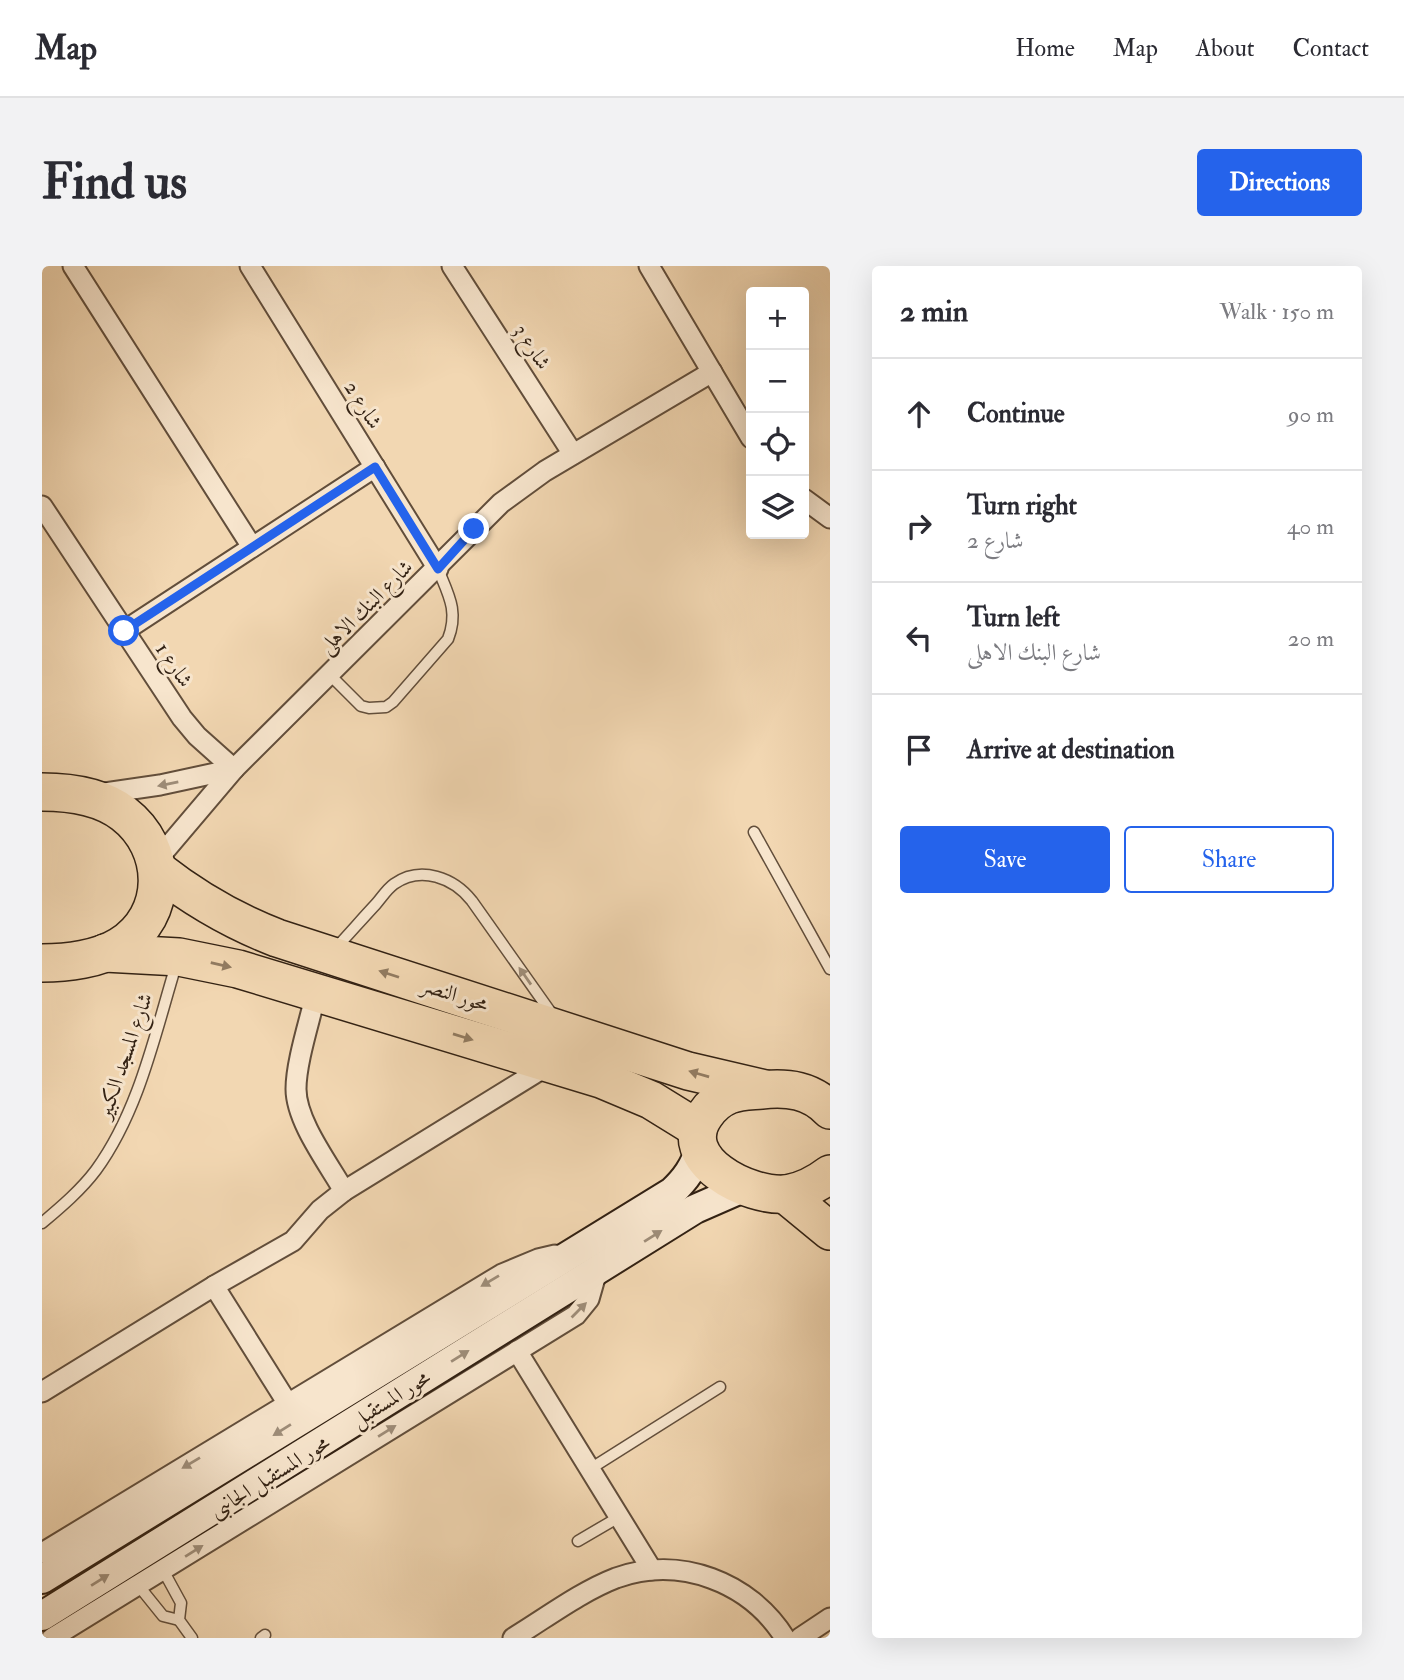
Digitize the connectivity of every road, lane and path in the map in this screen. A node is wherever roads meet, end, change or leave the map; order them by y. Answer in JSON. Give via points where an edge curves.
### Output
{"nodes":[{"id":1,"x":74,"y":266,"type":"edge"},
{"id":2,"x":250,"y":266,"type":"edge"},
{"id":3,"x":452,"y":266,"type":"edge"},
{"id":4,"x":649,"y":266,"type":"edge"},
{"id":5,"x":712,"y":372,"type":"junction"},
{"id":6,"x":746,"y":430,"type":"edge"},
{"id":7,"x":573,"y":454,"type":"junction"},
{"id":8,"x":375,"y":467,"type":"junction"},
{"id":9,"x":809,"y":503,"type":"edge"},
{"id":10,"x":42,"y":506,"type":"edge"},
{"id":11,"x":830,"y":519,"type":"edge"},
{"id":12,"x":252,"y":547,"type":"junction"},
{"id":13,"x":438,"y":569,"type":"junction"},
{"id":14,"x":124,"y":631,"type":"junction"},
{"id":15,"x":330,"y":675,"type":"junction"},
{"id":16,"x":234,"y":769,"type":"junction"},
{"id":17,"x":42,"y":792,"type":"edge"},
{"id":18,"x":84,"y":796,"type":"junction"},
{"id":19,"x":754,"y":832,"type":"dead end"},
{"id":20,"x":157,"y":866,"type":"junction"},
{"id":21,"x":105,"y":953,"type":"junction"},
{"id":22,"x":330,"y":955,"type":"junction"},
{"id":23,"x":179,"y":957,"type":"junction"},
{"id":24,"x":42,"y":963,"type":"edge"},
{"id":25,"x":830,"y":969,"type":"edge"},
{"id":26,"x":316,"y":993,"type":"junction"},
{"id":27,"x":557,"y":1047,"type":"junction"},
{"id":28,"x":804,"y":1093,"type":"edge"},
{"id":29,"x":699,"y":1139,"type":"junction"},
{"id":30,"x":830,"y":1174,"type":"edge"},
{"id":31,"x":743,"y":1188,"type":"junction"},
{"id":32,"x":344,"y":1191,"type":"junction"},
{"id":33,"x":785,"y":1194,"type":"junction"},
{"id":34,"x":42,"y":1223,"type":"edge"},
{"id":35,"x":830,"y":1231,"type":"edge"},
{"id":36,"x":597,"y":1271,"type":"junction"},
{"id":37,"x":214,"y":1286,"type":"junction"},
{"id":38,"x":517,"y":1351,"type":"junction"},
{"id":39,"x":720,"y":1387,"type":"dead end"},
{"id":40,"x":42,"y":1392,"type":"edge"},
{"id":41,"x":323,"y":1394,"type":"junction"},
{"id":42,"x":288,"y":1404,"type":"junction"},
{"id":43,"x":590,"y":1469,"type":"junction"},
{"id":44,"x":619,"y":1517,"type":"junction"},
{"id":45,"x":578,"y":1541,"type":"dead end"},
{"id":46,"x":42,"y":1553,"type":"edge"},
{"id":47,"x":163,"y":1570,"type":"junction"},
{"id":48,"x":652,"y":1570,"type":"junction"},
{"id":49,"x":42,"y":1579,"type":"edge"},
{"id":50,"x":138,"y":1585,"type":"junction"},
{"id":51,"x":42,"y":1616,"type":"edge"},
{"id":52,"x":830,"y":1618,"type":"edge"},
{"id":53,"x":179,"y":1620,"type":"junction"},
{"id":54,"x":52,"y":1638,"type":"edge"},
{"id":55,"x":192,"y":1638,"type":"edge"},
{"id":56,"x":513,"y":1638,"type":"edge"},
{"id":57,"x":785,"y":1638,"type":"edge"},
{"id":58,"x":800,"y":1638,"type":"edge"}],
"edges":[{"from":1,"to":12,"type":"street"},
{"from":2,"to":8,"type":"street","name":"شارع 2"},
{"from":3,"to":7,"type":"street","name":"شارع 3"},
{"from":4,"to":5,"type":"street"},
{"from":5,"to":6,"type":"street"},
{"from":5,"to":7,"type":"street","name":"شارع البنك الاهلى"},
{"from":7,"to":13,"type":"street","name":"شارع البنك الاهلى","via":[[501,503]]},
{"from":8,"to":12,"type":"street"},
{"from":8,"to":13,"type":"street","name":"شارع 2"},
{"from":9,"to":11,"type":"street"},
{"from":10,"to":14,"type":"street","name":"شارع 1"},
{"from":12,"to":14,"type":"street"},
{"from":13,"to":15,"type":"street","name":"شارع البنك الاهلى"},
{"from":13,"to":15,"type":"lane","via":[[453,609],[452,628],[448,639],[393,702],[378,709],[362,706]]},
{"from":14,"to":16,"type":"street","name":"شارع 1","via":[[182,718]]},
{"from":15,"to":16,"type":"street","name":"شارع البنك الاهلى"},
{"from":16,"to":18,"type":"street","one_way":true},
{"from":16,"to":20,"type":"street","name":"شارع البنك الاهلى"},
{"from":17,"to":18,"type":"highway"},
{"from":18,"to":20,"type":"highway","via":[[124,814],[144,835]]},
{"from":19,"to":25,"type":"lane"},
{"from":20,"to":21,"type":"highway","via":[[156,900],[142,927]]},
{"from":20,"to":22,"type":"highway","name":"محور النصر","via":[[191,895],[226,916]]},
{"from":21,"to":23,"type":"highway","name":"محور النصر"},
{"from":21,"to":24,"type":"highway"},
{"from":27,"to":22,"type":"highway","name":"محور النصر","one_way":true},
{"from":27,"to":22,"type":"lane","one_way":true,"via":[[472,901],[447,880],[425,875],[394,884]]},
{"from":23,"to":26,"type":"highway","name":"محور النصر","one_way":true},
{"from":23,"to":34,"type":"lane","name":"شارع المسجد الكبير","via":[[118,1136],[95,1171]]},
{"from":26,"to":27,"type":"highway","name":"محور النصر","one_way":true},
{"from":26,"to":32,"type":"street","via":[[297,1078],[297,1100]]},
{"from":28,"to":27,"type":"highway","name":"محور النصر","one_way":true},
{"from":27,"to":29,"type":"highway","name":"محور النصر","via":[[675,1113]]},
{"from":27,"to":32,"type":"street"},
{"from":28,"to":29,"type":"highway","via":[[730,1095],[708,1110]]},
{"from":29,"to":31,"type":"highway","name":"محور النصر","via":[[719,1172]]},
{"from":29,"to":41,"type":"street","name":"محور المستقبل","one_way":true,"via":[[694,1166],[672,1192]]},
{"from":30,"to":33,"type":"highway","via":[[811,1187]]},
{"from":31,"to":33,"type":"highway"},
{"from":36,"to":31,"type":"street","name":"محور المستقبل","one_way":true,"via":[[695,1209]]},
{"from":32,"to":37,"type":"street","via":[[293,1241]]},
{"from":33,"to":35,"type":"highway"},
{"from":38,"to":36,"type":"street","name":"محور المستقبل الجانبى","one_way":true,"via":[[581,1311]]},
{"from":51,"to":36,"type":"street","name":"محور المستقبل","one_way":true},
{"from":37,"to":40,"type":"street"},
{"from":37,"to":42,"type":"street"},
{"from":38,"to":43,"type":"street"},
{"from":47,"to":38,"type":"street","name":"محور المستقبل الجانبى","one_way":true},
{"from":39,"to":43,"type":"lane"},
{"from":41,"to":42,"type":"street"},
{"from":41,"to":49,"type":"street","name":"محور المستقبل","one_way":true},
{"from":42,"to":46,"type":"street","one_way":true},
{"from":43,"to":44,"type":"street"},
{"from":44,"to":45,"type":"lane"},
{"from":44,"to":48,"type":"street"},
{"from":47,"to":50,"type":"street","name":"محور المستقبل الجانبى"},
{"from":47,"to":53,"type":"lane","via":[[181,1603]]},
{"from":48,"to":56,"type":"street","via":[[600,1585]]},
{"from":48,"to":57,"type":"street","via":[[687,1572],[729,1585],[765,1610]]},
{"from":50,"to":53,"type":"lane","via":[[158,1612]]},
{"from":50,"to":54,"type":"street","name":"محور المستقبل الجانبى"},
{"from":52,"to":58,"type":"street"},
{"from":53,"to":55,"type":"lane"}]}
